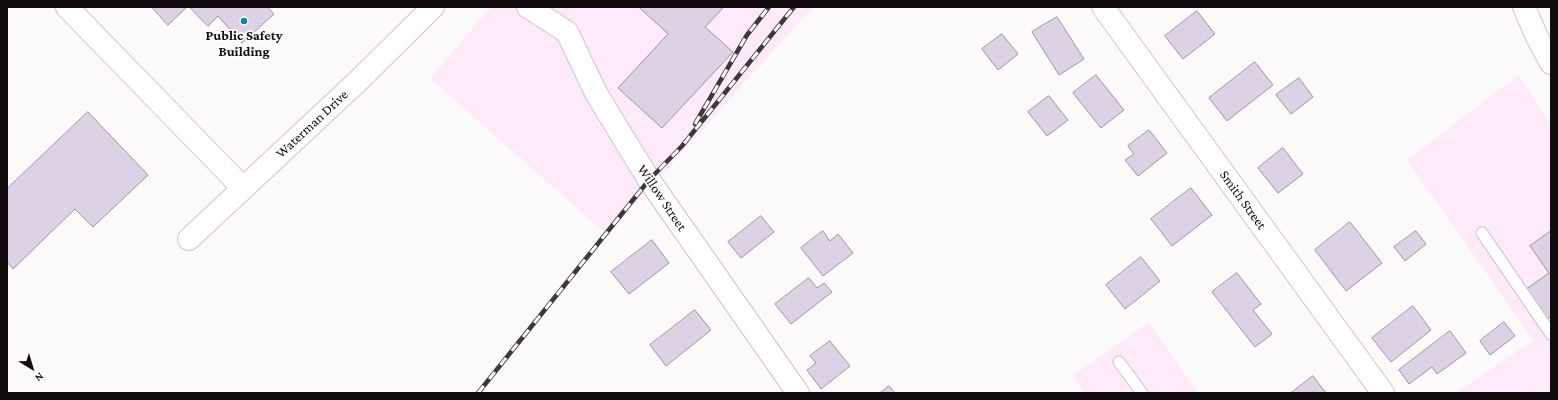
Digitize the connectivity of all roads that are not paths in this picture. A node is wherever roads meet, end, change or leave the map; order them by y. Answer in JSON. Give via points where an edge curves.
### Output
{"nodes":[{"id":1,"x":67,"y":7,"type":"edge"},
{"id":2,"x":433,"y":7,"type":"edge"},
{"id":3,"x":528,"y":7,"type":"edge"},
{"id":4,"x":1103,"y":7,"type":"edge"},
{"id":5,"x":1524,"y":7,"type":"edge"},
{"id":6,"x":1551,"y":63,"type":"edge"},
{"id":7,"x":243,"y":188,"type":"junction"},
{"id":8,"x":1482,"y":233,"type":"dead end"},
{"id":9,"x":189,"y":240,"type":"dead end"},
{"id":10,"x":1551,"y":334,"type":"edge"},
{"id":11,"x":1119,"y":362,"type":"dead end"},
{"id":12,"x":798,"y":393,"type":"edge"},
{"id":13,"x":1142,"y":393,"type":"edge"},
{"id":14,"x":1384,"y":393,"type":"edge"}],
"edges":[{"from":1,"to":7,"type":"street"},
{"from":2,"to":7,"type":"street","name":"Waterman Drive"},
{"from":3,"to":12,"type":"street","name":"Willow Street","via":[[567,32],[596,93],[649,180]]},
{"from":4,"to":14,"type":"street","name":"Smith Street"},
{"from":5,"to":6,"type":"street"},
{"from":7,"to":9,"type":"street","name":"Waterman Drive"},
{"from":8,"to":10,"type":"lane"},
{"from":11,"to":13,"type":"lane"}]}
